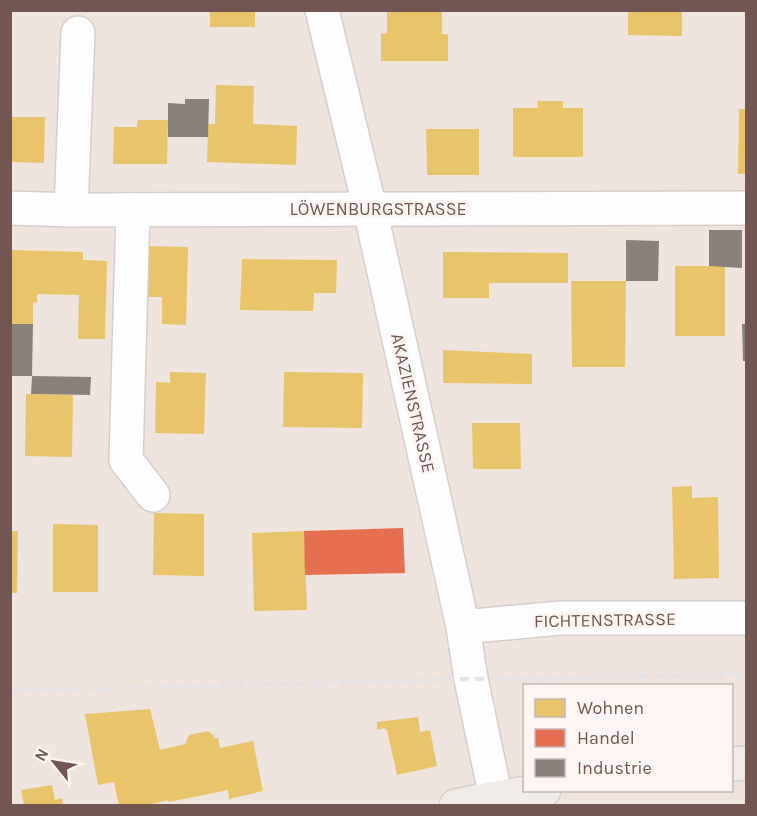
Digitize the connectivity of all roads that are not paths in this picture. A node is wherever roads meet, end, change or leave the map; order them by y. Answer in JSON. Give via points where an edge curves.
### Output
{"nodes":[{"id":1,"x":322,"y":10,"type":"edge"},
{"id":2,"x":78,"y":33,"type":"dead end"},
{"id":3,"x":10,"y":208,"type":"edge"},
{"id":4,"x":747,"y":208,"type":"edge"},
{"id":5,"x":370,"y":209,"type":"junction"},
{"id":6,"x":71,"y":210,"type":"junction"},
{"id":7,"x":133,"y":210,"type":"junction"},
{"id":8,"x":153,"y":495,"type":"dead end"},
{"id":9,"x":747,"y":618,"type":"edge"},
{"id":10,"x":464,"y":627,"type":"junction"},
{"id":11,"x":532,"y":792,"type":"edge"},
{"id":12,"x":496,"y":798,"type":"junction"},
{"id":13,"x":456,"y":806,"type":"edge"}],
"edges":[{"from":1,"to":5,"type":"street","name":"AKAZIENSTRASSE"},
{"from":2,"to":6,"type":"street"},
{"from":3,"to":6,"type":"street","name":"LÖWENBURGSTRASSE"},
{"from":4,"to":5,"type":"street","name":"LÖWENBURGSTRASSE"},
{"from":5,"to":7,"type":"street","name":"LÖWENBURGSTRASSE"},
{"from":5,"to":10,"type":"street","name":"AKAZIENSTRASSE"},
{"from":6,"to":7,"type":"street","name":"LÖWENBURGSTRASSE"},
{"from":7,"to":8,"type":"street","via":[[126,460]]},
{"from":9,"to":10,"type":"street","name":"FICHTENSTRASSE","via":[[560,618]]},
{"from":10,"to":12,"type":"street","name":"AKAZIENSTRASSE"},
{"from":11,"to":12,"type":"main road"},
{"from":12,"to":13,"type":"main road"}]}
